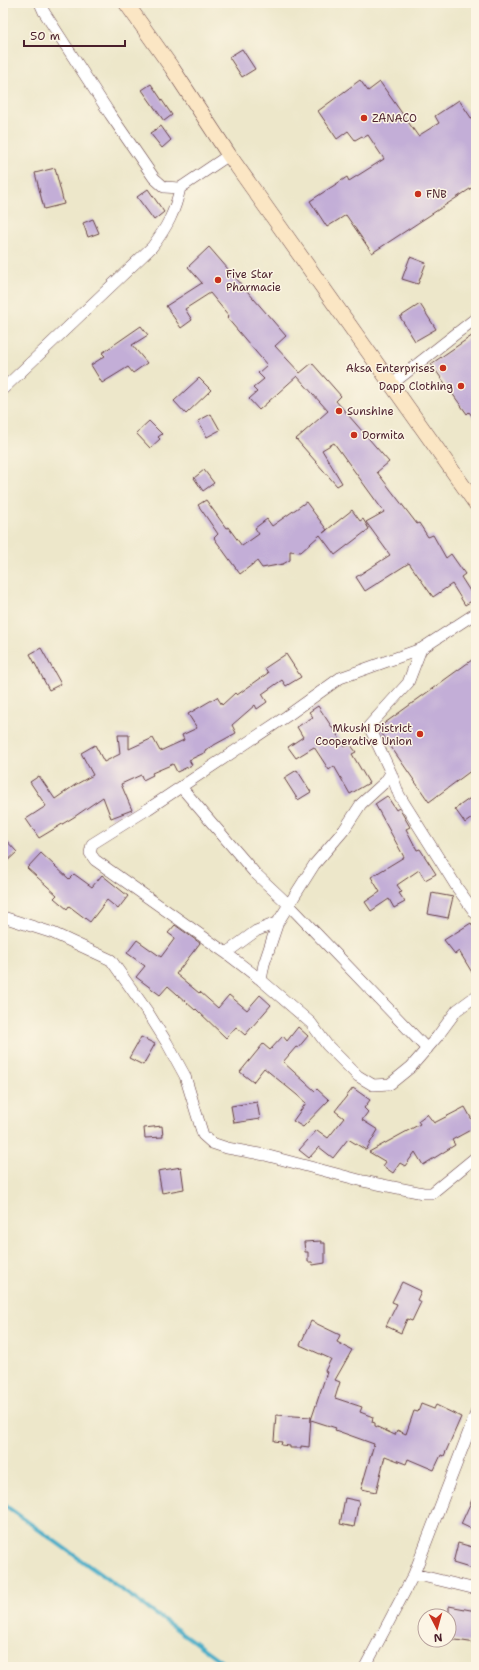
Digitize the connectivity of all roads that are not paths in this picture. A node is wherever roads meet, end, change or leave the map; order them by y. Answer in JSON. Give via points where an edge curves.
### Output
{"nodes":[{"id":1,"x":40,"y":3,"type":"edge"},
{"id":2,"x":126,"y":3,"type":"edge"},
{"id":3,"x":229,"y":155,"type":"junction"},
{"id":4,"x":180,"y":188,"type":"junction"},
{"id":5,"x":476,"y":318,"type":"edge"},
{"id":6,"x":392,"y":384,"type":"junction"},
{"id":7,"x":3,"y":389,"type":"edge"},
{"id":8,"x":476,"y":504,"type":"edge"},
{"id":9,"x":476,"y":613,"type":"edge"},
{"id":10,"x":422,"y":649,"type":"junction"},
{"id":11,"x":391,"y":773,"type":"junction"},
{"id":12,"x":181,"y":787,"type":"junction"},
{"id":13,"x":289,"y":905,"type":"junction"},
{"id":14,"x":476,"y":914,"type":"edge"},
{"id":15,"x":3,"y":917,"type":"edge"},
{"id":16,"x":278,"y":922,"type":"junction"},
{"id":17,"x":226,"y":953,"type":"junction"},
{"id":18,"x":261,"y":980,"type":"junction"},
{"id":19,"x":476,"y":996,"type":"edge"},
{"id":20,"x":427,"y":1049,"type":"junction"},
{"id":21,"x":476,"y":1157,"type":"edge"},
{"id":22,"x":476,"y":1413,"type":"edge"},
{"id":23,"x":414,"y":1574,"type":"junction"},
{"id":24,"x":476,"y":1589,"type":"edge"},
{"id":25,"x":365,"y":1667,"type":"edge"}],
"edges":[{"from":1,"to":4,"type":"street","via":[[106,108],[154,178],[164,187]]},
{"from":2,"to":3,"type":"main road"},
{"from":3,"to":4,"type":"street"},
{"from":3,"to":6,"type":"main road"},
{"from":4,"to":7,"type":"street","via":[[176,207],[167,226],[152,247]]},
{"from":5,"to":6,"type":"street"},
{"from":6,"to":8,"type":"main road"},
{"from":9,"to":10,"type":"street"},
{"from":10,"to":11,"type":"street","via":[[408,683],[369,726]]},
{"from":10,"to":12,"type":"street","via":[[340,678]]},
{"from":11,"to":13,"type":"street","via":[[361,804],[344,830],[314,865]]},
{"from":11,"to":14,"type":"street","via":[[399,795]]},
{"from":12,"to":13,"type":"street","via":[[254,872]]},
{"from":12,"to":17,"type":"street","via":[[92,844],[90,853],[95,860]]},
{"from":13,"to":16,"type":"street"},
{"from":13,"to":20,"type":"street"},
{"from":15,"to":21,"type":"street","via":[[53,934],[111,960],[167,1044],[184,1076],[203,1134],[212,1143],[363,1181],[423,1193],[432,1193]]},
{"from":16,"to":17,"type":"street","via":[[256,931]]},
{"from":16,"to":18,"type":"street"},
{"from":17,"to":18,"type":"street"},
{"from":18,"to":20,"type":"street","via":[[311,1023],[327,1045],[358,1076],[373,1085],[390,1084]]},
{"from":19,"to":20,"type":"street","via":[[457,1010]]},
{"from":22,"to":23,"type":"street"},
{"from":23,"to":24,"type":"street"},
{"from":23,"to":25,"type":"street"}]}
